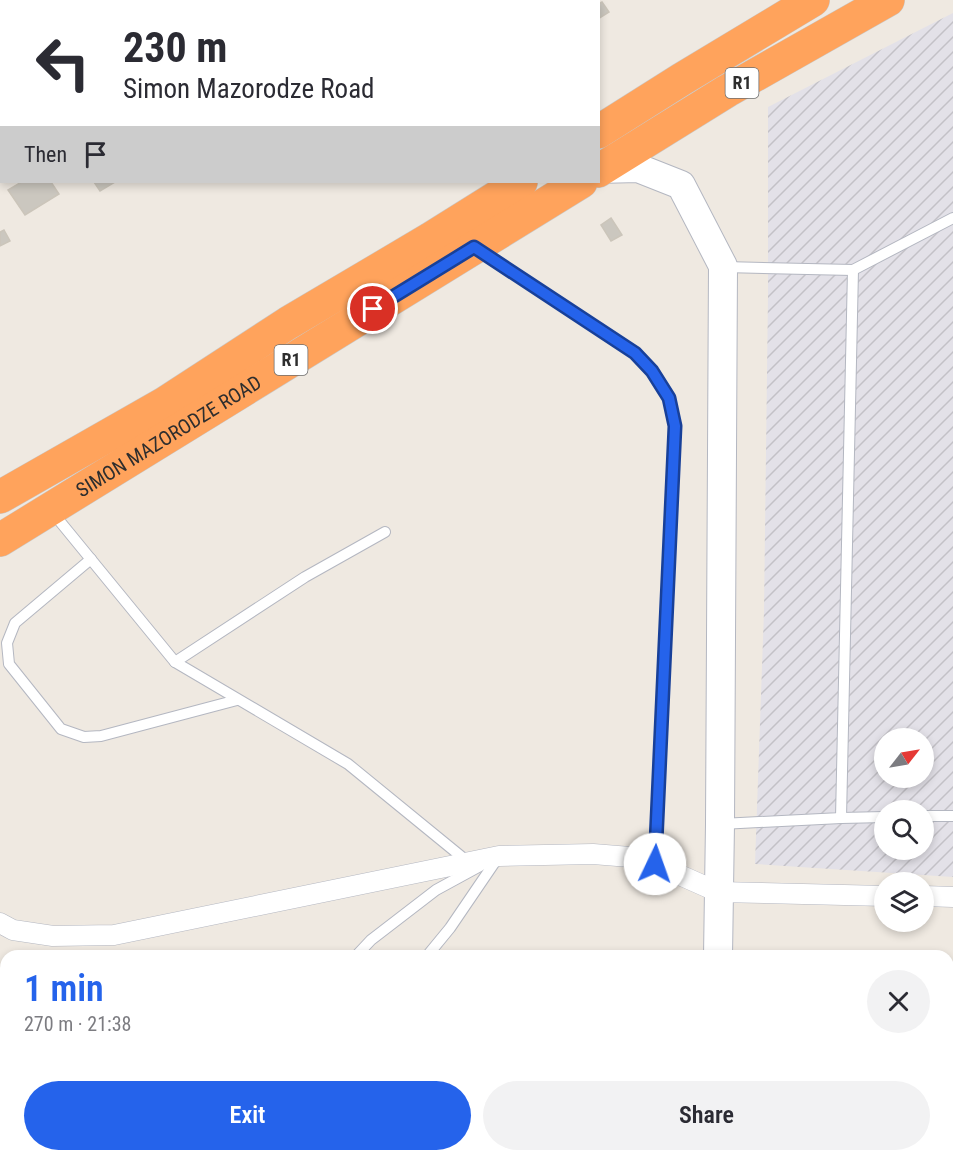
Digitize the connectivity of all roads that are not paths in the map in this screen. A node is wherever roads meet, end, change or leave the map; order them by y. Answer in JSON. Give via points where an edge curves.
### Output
{"nodes":[{"id":1,"x":813,"y":0,"type":"edge"},
{"id":2,"x":888,"y":0,"type":"edge"},
{"id":3,"x":600,"y":131,"type":"edge"},
{"id":4,"x":600,"y":170,"type":"edge"},
{"id":5,"x":600,"y":172,"type":"edge"},
{"id":6,"x":519,"y":183,"type":"edge"},
{"id":7,"x":579,"y":183,"type":"edge"},
{"id":8,"x":953,"y":218,"type":"edge"},
{"id":9,"x":474,"y":247,"type":"junction"},
{"id":10,"x":723,"y":267,"type":"junction"},
{"id":11,"x":853,"y":270,"type":"junction"},
{"id":12,"x":0,"y":497,"type":"edge"},
{"id":13,"x":50,"y":510,"type":"junction"},
{"id":14,"x":385,"y":532,"type":"dead end"},
{"id":15,"x":0,"y":540,"type":"edge"},
{"id":16,"x":91,"y":559,"type":"junction"},
{"id":17,"x":175,"y":662,"type":"junction"},
{"id":18,"x":237,"y":700,"type":"junction"},
{"id":19,"x":934,"y":816,"type":"edge"},
{"id":20,"x":953,"y":816,"type":"edge"},
{"id":21,"x":874,"y":817,"type":"edge"},
{"id":22,"x":841,"y":818,"type":"junction"},
{"id":23,"x":720,"y":824,"type":"junction"},
{"id":24,"x":499,"y":856,"type":"junction"},
{"id":25,"x":469,"y":862,"type":"junction"},
{"id":26,"x":655,"y":864,"type":"junction"},
{"id":27,"x":718,"y":892,"type":"junction"},
{"id":28,"x":874,"y":896,"type":"edge"},
{"id":29,"x":934,"y":896,"type":"edge"},
{"id":30,"x":953,"y":897,"type":"edge"},
{"id":31,"x":0,"y":923,"type":"edge"},
{"id":32,"x":361,"y":950,"type":"edge"},
{"id":33,"x":432,"y":950,"type":"edge"},
{"id":34,"x":718,"y":950,"type":"edge"}],
"edges":[{"from":1,"to":3,"type":"highway","number":"R1"},
{"from":2,"to":4,"type":"highway","name":"SIMON MAZORODZE ROAD","number":"R1","via":[[727,91]]},
{"from":5,"to":10,"type":"main road","via":[[638,168],[681,185]]},
{"from":6,"to":12,"type":"highway","name":"SIMON MAZORODZE ROAD","number":"R1","via":[[288,323],[165,403]]},
{"from":7,"to":9,"type":"highway","name":"SIMON MAZORODZE ROAD","number":"R1"},
{"from":8,"to":11,"type":"lane"},
{"from":9,"to":13,"type":"highway","name":"SIMON MAZORODZE ROAD","number":"R1"},
{"from":9,"to":26,"type":"lane","via":[[635,353],[669,398],[675,426]]},
{"from":10,"to":11,"type":"lane"},
{"from":10,"to":23,"type":"main road"},
{"from":11,"to":22,"type":"lane"},
{"from":13,"to":15,"type":"highway","name":"SIMON MAZORODZE ROAD","number":"R1"},
{"from":13,"to":16,"type":"lane"},
{"from":14,"to":17,"type":"lane"},
{"from":16,"to":17,"type":"lane"},
{"from":16,"to":18,"type":"lane","via":[[15,622],[7,643],[9,664],[61,729],[84,737],[101,736]]},
{"from":17,"to":18,"type":"lane"},
{"from":18,"to":25,"type":"lane","via":[[348,764]]},
{"from":19,"to":20,"type":"lane"},
{"from":21,"to":22,"type":"lane"},
{"from":22,"to":23,"type":"lane"},
{"from":23,"to":27,"type":"main road"},
{"from":24,"to":25,"type":"street"},
{"from":24,"to":26,"type":"street","via":[[593,854]]},
{"from":24,"to":32,"type":"lane","via":[[436,890]]},
{"from":24,"to":33,"type":"lane"},
{"from":25,"to":31,"type":"street","via":[[114,935],[52,936],[13,930]]},
{"from":26,"to":27,"type":"street"},
{"from":27,"to":28,"type":"street"},
{"from":27,"to":34,"type":"main road"},
{"from":29,"to":30,"type":"street"}]}
